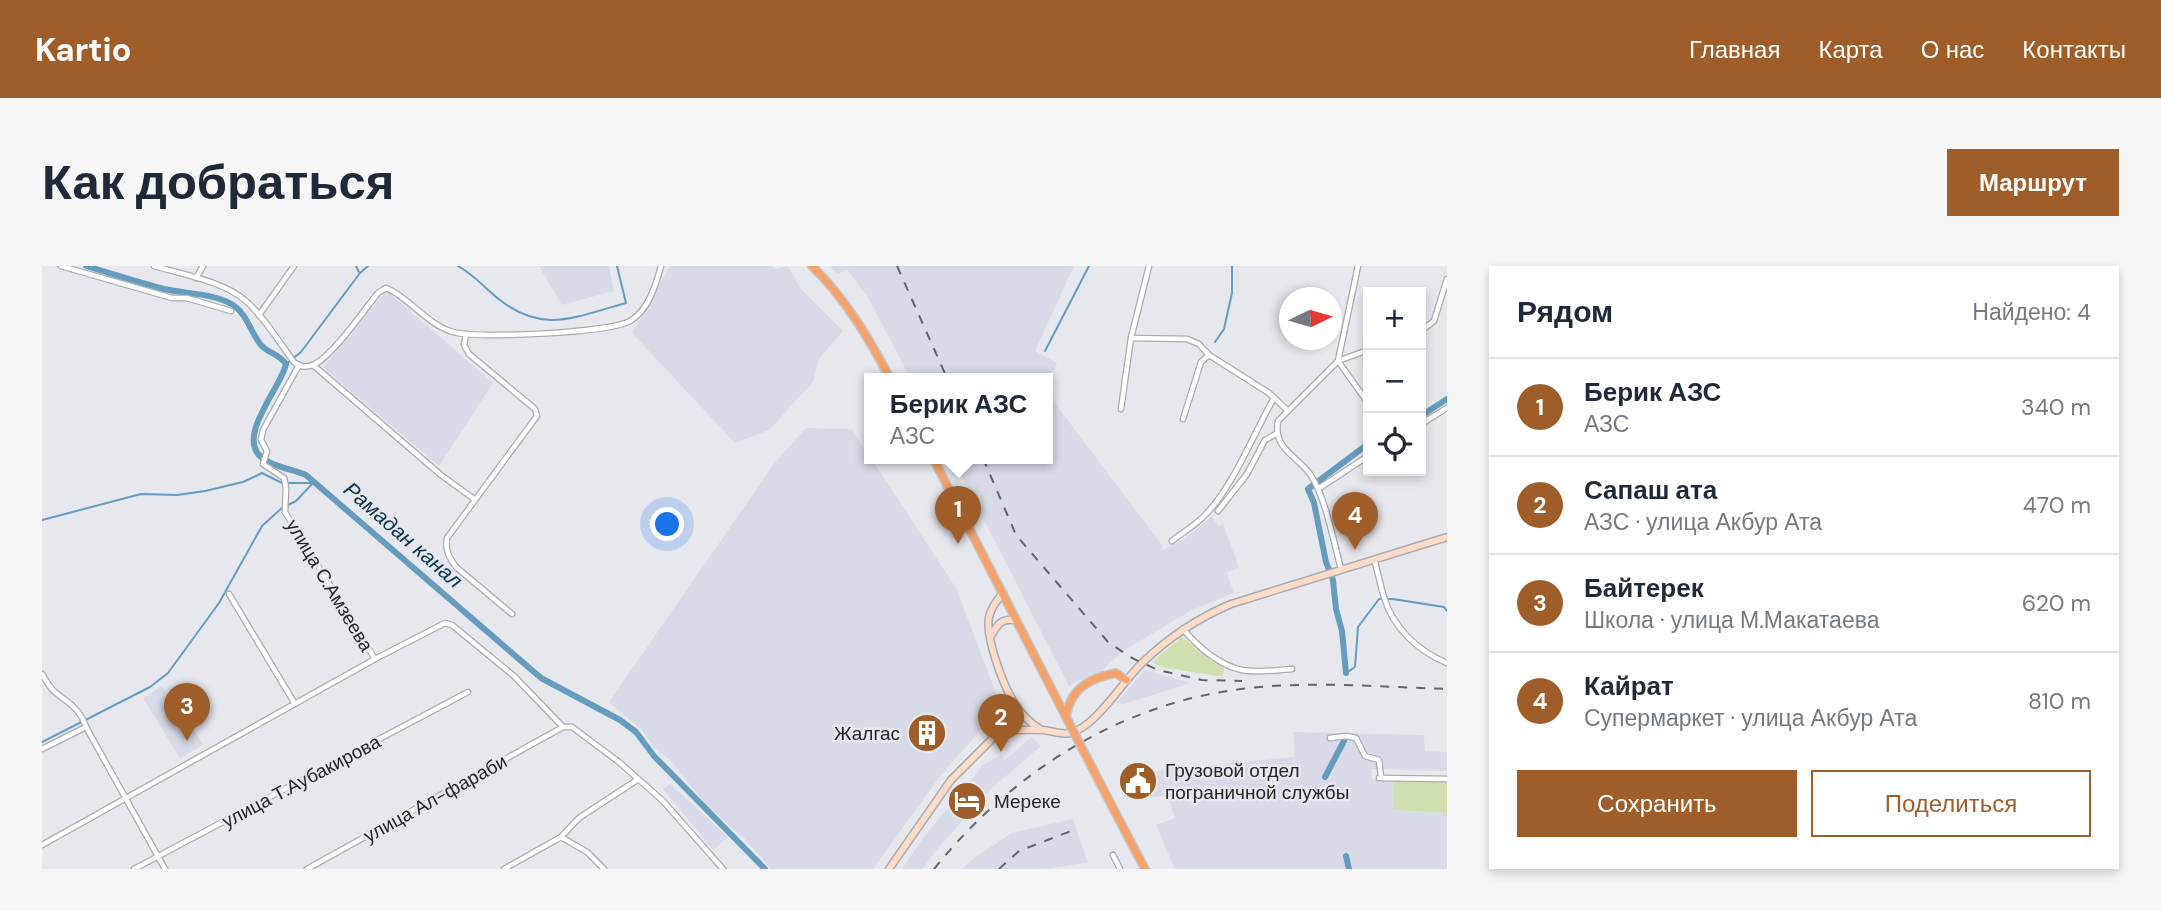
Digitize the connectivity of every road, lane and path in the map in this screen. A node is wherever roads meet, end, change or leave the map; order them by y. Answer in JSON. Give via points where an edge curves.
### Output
{"nodes":[{"id":1,"x":61,"y":266,"type":"edge"},
{"id":2,"x":154,"y":266,"type":"edge"},
{"id":3,"x":203,"y":266,"type":"edge"},
{"id":4,"x":294,"y":266,"type":"edge"},
{"id":5,"x":661,"y":266,"type":"edge"},
{"id":6,"x":812,"y":266,"type":"edge"},
{"id":7,"x":1149,"y":266,"type":"edge"},
{"id":8,"x":1358,"y":266,"type":"edge"},
{"id":9,"x":196,"y":278,"type":"junction"},
{"id":10,"x":1447,"y":279,"type":"edge"},
{"id":11,"x":231,"y":310,"type":"dead end"},
{"id":12,"x":259,"y":315,"type":"junction"},
{"id":13,"x":1426,"y":327,"type":"edge"},
{"id":14,"x":466,"y":334,"type":"junction"},
{"id":15,"x":1130,"y":338,"type":"junction"},
{"id":16,"x":1363,"y":352,"type":"edge"},
{"id":17,"x":1209,"y":355,"type":"junction"},
{"id":18,"x":1338,"y":361,"type":"junction"},
{"id":19,"x":299,"y":365,"type":"junction"},
{"id":20,"x":313,"y":365,"type":"junction"},
{"id":21,"x":887,"y":373,"type":"edge"},
{"id":22,"x":1363,"y":396,"type":"edge"},
{"id":23,"x":1274,"y":398,"type":"junction"},
{"id":24,"x":1447,"y":408,"type":"edge"},
{"id":25,"x":1121,"y":409,"type":"dead end"},
{"id":26,"x":1288,"y":411,"type":"junction"},
{"id":27,"x":1183,"y":419,"type":"dead end"},
{"id":28,"x":1426,"y":421,"type":"edge"},
{"id":29,"x":1276,"y":434,"type":"junction"},
{"id":30,"x":1363,"y":459,"type":"edge"},
{"id":31,"x":936,"y":464,"type":"edge"},
{"id":32,"x":1318,"y":489,"type":"junction"},
{"id":33,"x":474,"y":499,"type":"junction"},
{"id":34,"x":1218,"y":511,"type":"dead end"},
{"id":35,"x":1446,"y":539,"type":"edge"},
{"id":36,"x":1172,"y":541,"type":"dead end"},
{"id":37,"x":1374,"y":559,"type":"junction"},
{"id":38,"x":1341,"y":569,"type":"junction"},
{"id":39,"x":1003,"y":593,"type":"junction"},
{"id":40,"x":229,"y":594,"type":"dead end"},
{"id":41,"x":512,"y":614,"type":"dead end"},
{"id":42,"x":1016,"y":620,"type":"junction"},
{"id":43,"x":1183,"y":629,"type":"junction"},
{"id":44,"x":991,"y":636,"type":"junction"},
{"id":45,"x":375,"y":659,"type":"junction"},
{"id":46,"x":1447,"y":663,"type":"edge"},
{"id":47,"x":1292,"y":669,"type":"dead end"},
{"id":48,"x":42,"y":674,"type":"edge"},
{"id":49,"x":1126,"y":680,"type":"junction"},
{"id":50,"x":468,"y":692,"type":"dead end"},
{"id":51,"x":1012,"y":700,"type":"junction"},
{"id":52,"x":295,"y":705,"type":"junction"},
{"id":53,"x":1066,"y":718,"type":"junction"},
{"id":54,"x":86,"y":727,"type":"junction"},
{"id":55,"x":563,"y":727,"type":"junction"},
{"id":56,"x":1042,"y":730,"type":"junction"},
{"id":57,"x":1001,"y":731,"type":"junction"},
{"id":58,"x":1330,"y":738,"type":"dead end"},
{"id":59,"x":42,"y":749,"type":"edge"},
{"id":60,"x":1447,"y":779,"type":"edge"},
{"id":61,"x":638,"y":780,"type":"junction"},
{"id":62,"x":125,"y":797,"type":"junction"},
{"id":63,"x":561,"y":836,"type":"junction"},
{"id":64,"x":42,"y":845,"type":"edge"},
{"id":65,"x":1113,"y":855,"type":"dead end"},
{"id":66,"x":157,"y":856,"type":"junction"},
{"id":67,"x":134,"y":869,"type":"edge"},
{"id":68,"x":164,"y":869,"type":"edge"},
{"id":69,"x":307,"y":869,"type":"edge"},
{"id":70,"x":504,"y":869,"type":"edge"},
{"id":71,"x":604,"y":869,"type":"edge"},
{"id":72,"x":723,"y":869,"type":"edge"},
{"id":73,"x":889,"y":869,"type":"edge"},
{"id":74,"x":1120,"y":869,"type":"edge"},
{"id":75,"x":1145,"y":869,"type":"edge"}],
"edges":[{"from":1,"to":11,"type":"street"},
{"from":2,"to":9,"type":"street"},
{"from":3,"to":9,"type":"street"},
{"from":4,"to":12,"type":"street"},
{"from":5,"to":14,"type":"street","via":[[642,309],[628,322],[576,332]]},
{"from":6,"to":21,"type":"highway","via":[[858,321]]},
{"from":7,"to":15,"type":"street"},
{"from":8,"to":18,"type":"street"},
{"from":9,"to":12,"type":"street","via":[[238,295]]},
{"from":10,"to":13,"type":"street","via":[[1434,321]]},
{"from":12,"to":19,"type":"street"},
{"from":14,"to":20,"type":"street","via":[[430,321],[386,288]]},
{"from":14,"to":33,"type":"street","via":[[464,345],[469,354],[535,409],[537,416]]},
{"from":15,"to":17,"type":"street","via":[[1187,339]]},
{"from":15,"to":25,"type":"street"},
{"from":16,"to":18,"type":"street"},
{"from":17,"to":23,"type":"street"},
{"from":17,"to":27,"type":"street","via":[[1201,362]]},
{"from":18,"to":22,"type":"street"},
{"from":18,"to":26,"type":"street"},
{"from":19,"to":20,"type":"street"},
{"from":19,"to":45,"type":"street","name":"улица С.Амзеева","via":[[263,430],[261,440],[267,451],[262,464],[284,478],[285,512]]},
{"from":20,"to":33,"type":"street"},
{"from":23,"to":26,"type":"street"},
{"from":23,"to":36,"type":"street","via":[[1214,504]]},
{"from":24,"to":28,"type":"street"},
{"from":26,"to":29,"type":"street","via":[[1278,421]]},
{"from":29,"to":32,"type":"street"},
{"from":29,"to":34,"type":"street","via":[[1265,440],[1247,474]]},
{"from":30,"to":32,"type":"street"},
{"from":31,"to":39,"type":"highway"},
{"from":32,"to":38,"type":"street"},
{"from":33,"to":41,"type":"street","via":[[447,538],[449,558]]},
{"from":35,"to":37,"type":"main road"},
{"from":37,"to":38,"type":"main road"},
{"from":37,"to":46,"type":"street","via":[[1384,597],[1401,630],[1427,655]]},
{"from":38,"to":43,"type":"main road","via":[[1231,604]]},
{"from":39,"to":42,"type":"highway"},
{"from":39,"to":44,"type":"main road","via":[[989,615]]},
{"from":40,"to":52,"type":"street"},
{"from":42,"to":44,"type":"main road","via":[[1000,622]]},
{"from":42,"to":53,"type":"highway"},
{"from":43,"to":47,"type":"street","via":[[1222,662],[1240,670]]},
{"from":43,"to":49,"type":"main road"},
{"from":44,"to":51,"type":"main road"},
{"from":45,"to":52,"type":"street"},
{"from":45,"to":55,"type":"street","name":"улица С.Амзеева","via":[[445,623],[452,625],[514,676]]},
{"from":48,"to":54,"type":"street","via":[[54,692],[82,714]]},
{"from":49,"to":53,"type":"highway","via":[[1116,673],[1086,684],[1070,699]]},
{"from":49,"to":56,"type":"main road","via":[[1082,727],[1058,734]]},
{"from":50,"to":66,"type":"street","name":"улица Т.Аубакирова"},
{"from":51,"to":56,"type":"main road","via":[[1022,715]]},
{"from":51,"to":57,"type":"main road","via":[[1008,723]]},
{"from":52,"to":62,"type":"street"},
{"from":53,"to":75,"type":"highway","bridge":true},
{"from":54,"to":59,"type":"street"},
{"from":54,"to":62,"type":"street"},
{"from":55,"to":61,"type":"street","via":[[572,727]]},
{"from":55,"to":69,"type":"street","name":"улица Ал-фараби"},
{"from":56,"to":57,"type":"main road"},
{"from":57,"to":73,"type":"main road","via":[[951,780]]},
{"from":58,"to":60,"type":"street","via":[[1356,738],[1365,756],[1379,760],[1380,778]]},
{"from":61,"to":63,"type":"street","via":[[579,818]]},
{"from":61,"to":72,"type":"street","via":[[663,801]]},
{"from":62,"to":64,"type":"street"},
{"from":62,"to":66,"type":"street"},
{"from":63,"to":70,"type":"street"},
{"from":63,"to":71,"type":"street"},
{"from":65,"to":74,"type":"street"},
{"from":66,"to":67,"type":"street","name":"улица Т.Аубакирова"},
{"from":66,"to":68,"type":"street"}]}
